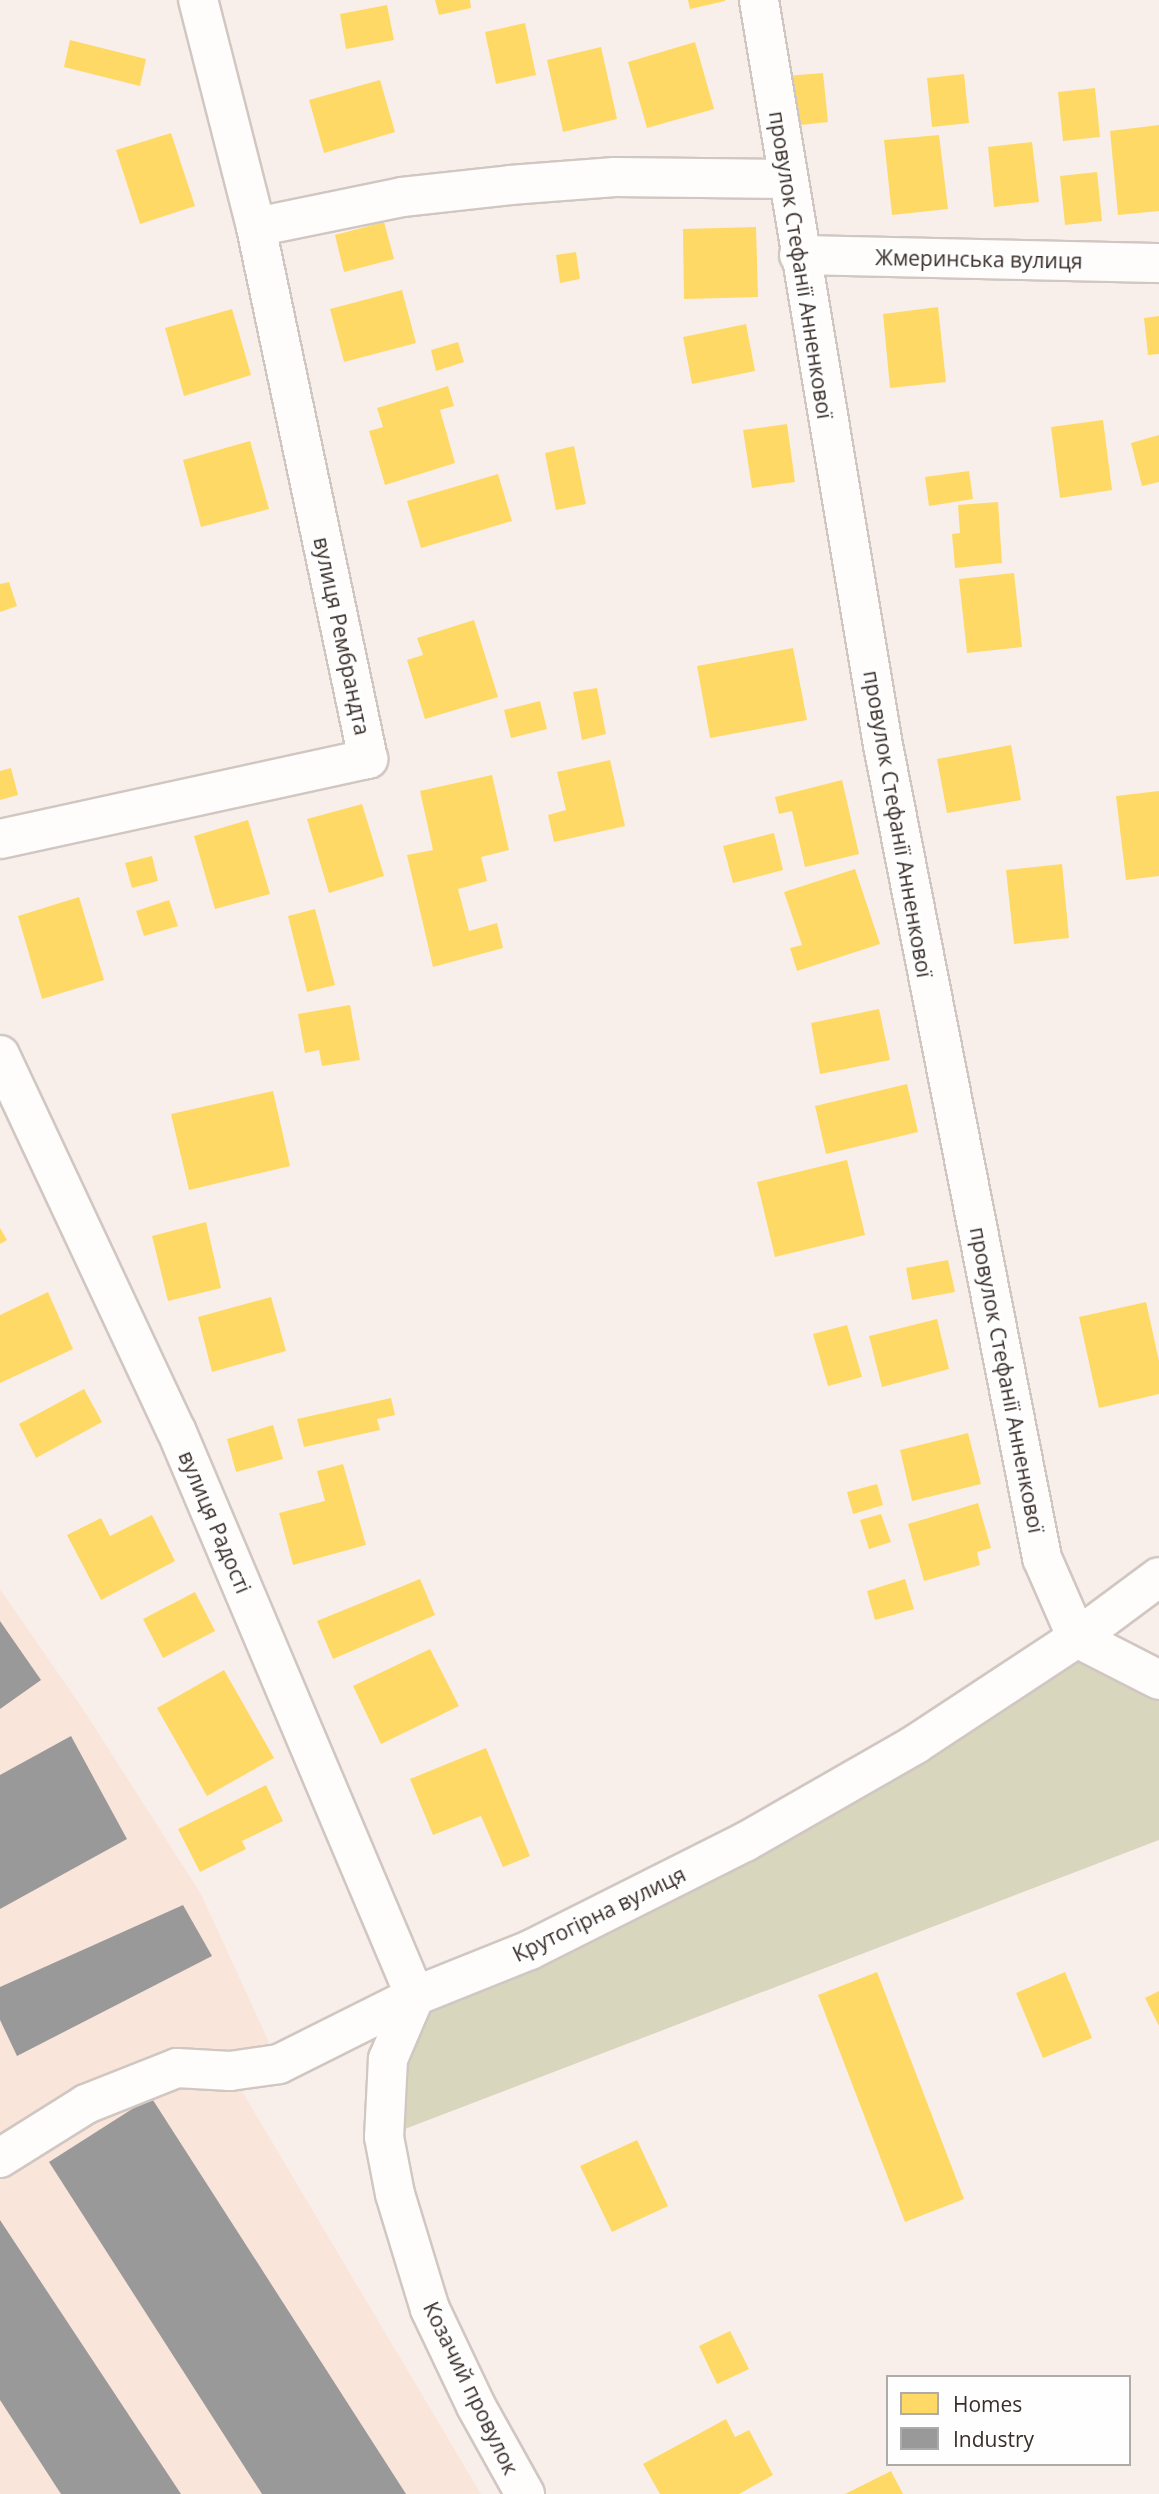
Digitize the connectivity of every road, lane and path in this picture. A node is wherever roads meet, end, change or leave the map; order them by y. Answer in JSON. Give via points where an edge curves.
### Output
{"nodes":[{"id":1,"x":198,"y":0,"type":"edge"},
{"id":2,"x":759,"y":0,"type":"edge"},
{"id":3,"x":786,"y":179,"type":"junction"},
{"id":4,"x":256,"y":227,"type":"junction"},
{"id":5,"x":799,"y":255,"type":"junction"},
{"id":6,"x":1159,"y":263,"type":"edge"},
{"id":7,"x":0,"y":839,"type":"edge"},
{"id":8,"x":0,"y":1055,"type":"edge"},
{"id":9,"x":1159,"y":1577,"type":"edge"},
{"id":10,"x":1077,"y":1638,"type":"junction"},
{"id":11,"x":1159,"y":1680,"type":"edge"},
{"id":12,"x":415,"y":1996,"type":"junction"},
{"id":13,"x":0,"y":2158,"type":"edge"},
{"id":14,"x":525,"y":2494,"type":"edge"}],
"edges":[{"from":1,"to":4,"type":"street","name":"вулиця Рембрандта"},
{"from":2,"to":3,"type":"street","name":"провулок Стефанії Анненкової"},
{"from":3,"to":4,"type":"street","via":[[615,177],[510,185],[402,197]]},
{"from":3,"to":5,"type":"street","name":"провулок Стефанії Анненкової"},
{"from":4,"to":7,"type":"street","name":"вулиця Рембрандта","via":[[368,759]]},
{"from":5,"to":6,"type":"street","name":"Жмеринська вулиця"},
{"from":5,"to":10,"type":"street","name":"провулок Стефанії Анненкової","via":[[882,740],[1039,1544]]},
{"from":8,"to":12,"type":"street","name":"вулиця Радості","via":[[176,1430]]},
{"from":9,"to":10,"type":"street","name":"Крутогірна вулиця"},
{"from":10,"to":11,"type":"street"},
{"from":10,"to":12,"type":"street","name":"Крутогірна вулиця","via":[[916,1744],[745,1842],[530,1950]]},
{"from":12,"to":13,"type":"street","name":"Крутогірна вулиця","via":[[279,2064],[230,2071],[177,2068],[86,2105]]},
{"from":12,"to":14,"type":"street","name":"Козачий провулок","via":[[388,2059],[384,2137],[395,2194],[430,2309],[475,2406]]}]}
